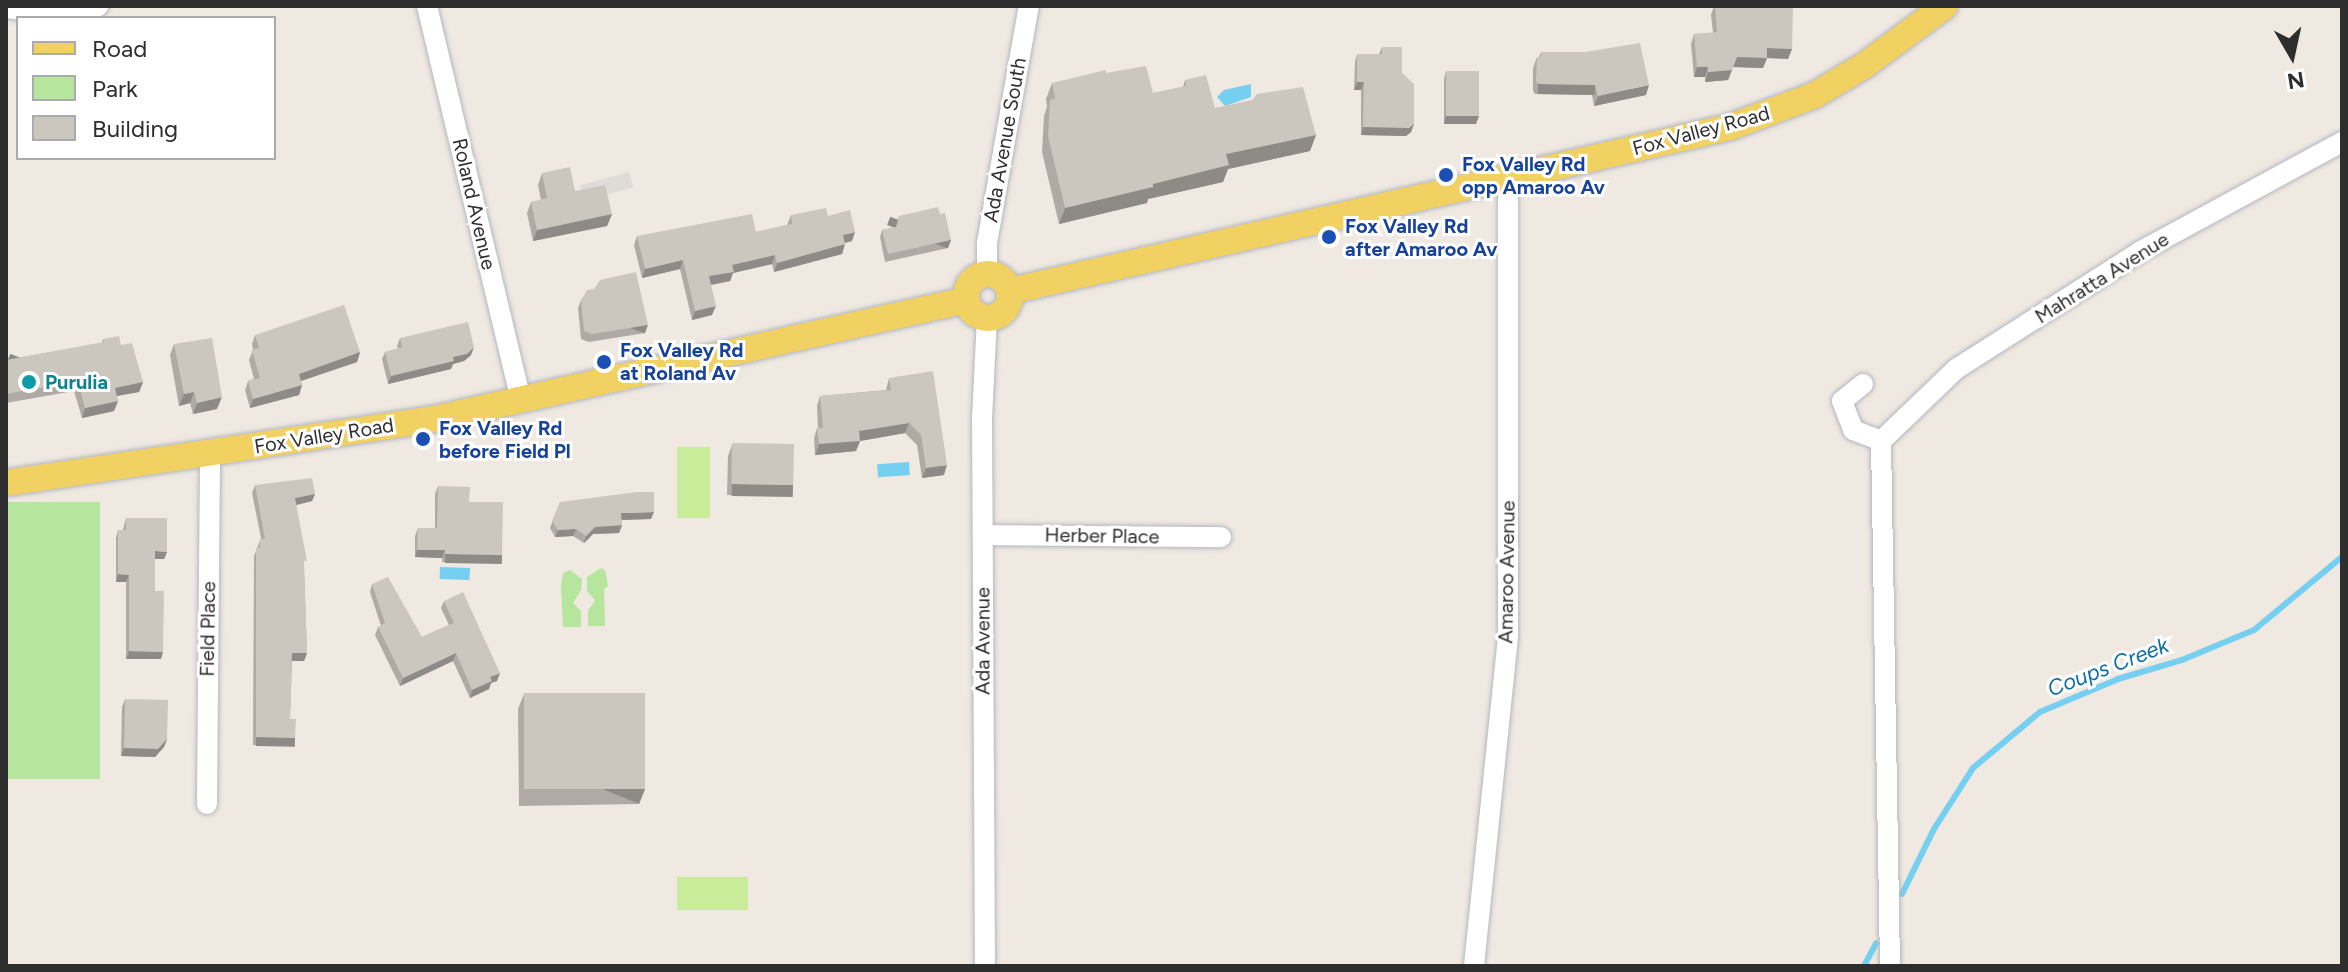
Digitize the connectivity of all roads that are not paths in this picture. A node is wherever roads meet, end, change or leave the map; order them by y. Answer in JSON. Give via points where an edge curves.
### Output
{"nodes":[{"id":1,"x":98,"y":6,"type":"edge"},
{"id":2,"x":427,"y":6,"type":"edge"},
{"id":3,"x":1029,"y":6,"type":"edge"},
{"id":4,"x":1945,"y":6,"type":"edge"},
{"id":5,"x":6,"y":8,"type":"edge"},
{"id":6,"x":2342,"y":142,"type":"edge"},
{"id":7,"x":1508,"y":176,"type":"junction"},
{"id":8,"x":987,"y":274,"type":"junction"},
{"id":9,"x":1010,"y":291,"type":"junction"},
{"id":10,"x":977,"y":308,"type":"junction"},
{"id":11,"x":1863,"y":384,"type":"dead end"},
{"id":12,"x":521,"y":401,"type":"junction"},
{"id":13,"x":1881,"y":441,"type":"junction"},
{"id":14,"x":210,"y":453,"type":"junction"},
{"id":15,"x":6,"y":483,"type":"edge"},
{"id":16,"x":983,"y":535,"type":"junction"},
{"id":17,"x":1221,"y":537,"type":"dead end"},
{"id":18,"x":207,"y":804,"type":"dead end"},
{"id":19,"x":985,"y":966,"type":"edge"},
{"id":20,"x":1474,"y":966,"type":"edge"},
{"id":21,"x":1890,"y":966,"type":"edge"}],
"edges":[{"from":1,"to":5,"type":"street","via":[[80,16]]},
{"from":2,"to":12,"type":"street","name":"Roland Avenue"},
{"from":3,"to":8,"type":"street","name":"Ada Avenue South","via":[[987,243]]},
{"from":4,"to":7,"type":"main road","name":"Fox Valley Road","via":[[1865,65],[1799,103],[1676,141]]},
{"from":6,"to":13,"type":"street","name":"Mahratta Avenue","via":[[2141,251],[1956,369]]},
{"from":7,"to":9,"type":"main road","name":"Fox Valley Road"},
{"from":7,"to":20,"type":"street","name":"Amaroo Avenue","via":[[1508,635]]},
{"from":8,"to":9,"type":"main road","via":[[1002,279]]},
{"from":8,"to":10,"type":"main road","via":[[971,282]]},
{"from":9,"to":10,"type":"main road","via":[[1005,310]]},
{"from":10,"to":12,"type":"main road","name":"Fox Valley Road"},
{"from":10,"to":16,"type":"street","name":"Ada Avenue"},
{"from":11,"to":13,"type":"street","via":[[1842,401],[1853,430]]},
{"from":12,"to":14,"type":"main road","name":"Fox Valley Road"},
{"from":13,"to":21,"type":"street"},
{"from":14,"to":15,"type":"main road","name":"Fox Valley Road"},
{"from":14,"to":18,"type":"street","name":"Field Place"},
{"from":16,"to":17,"type":"street","name":"Herber Place"},
{"from":16,"to":19,"type":"street","name":"Ada Avenue"}]}
